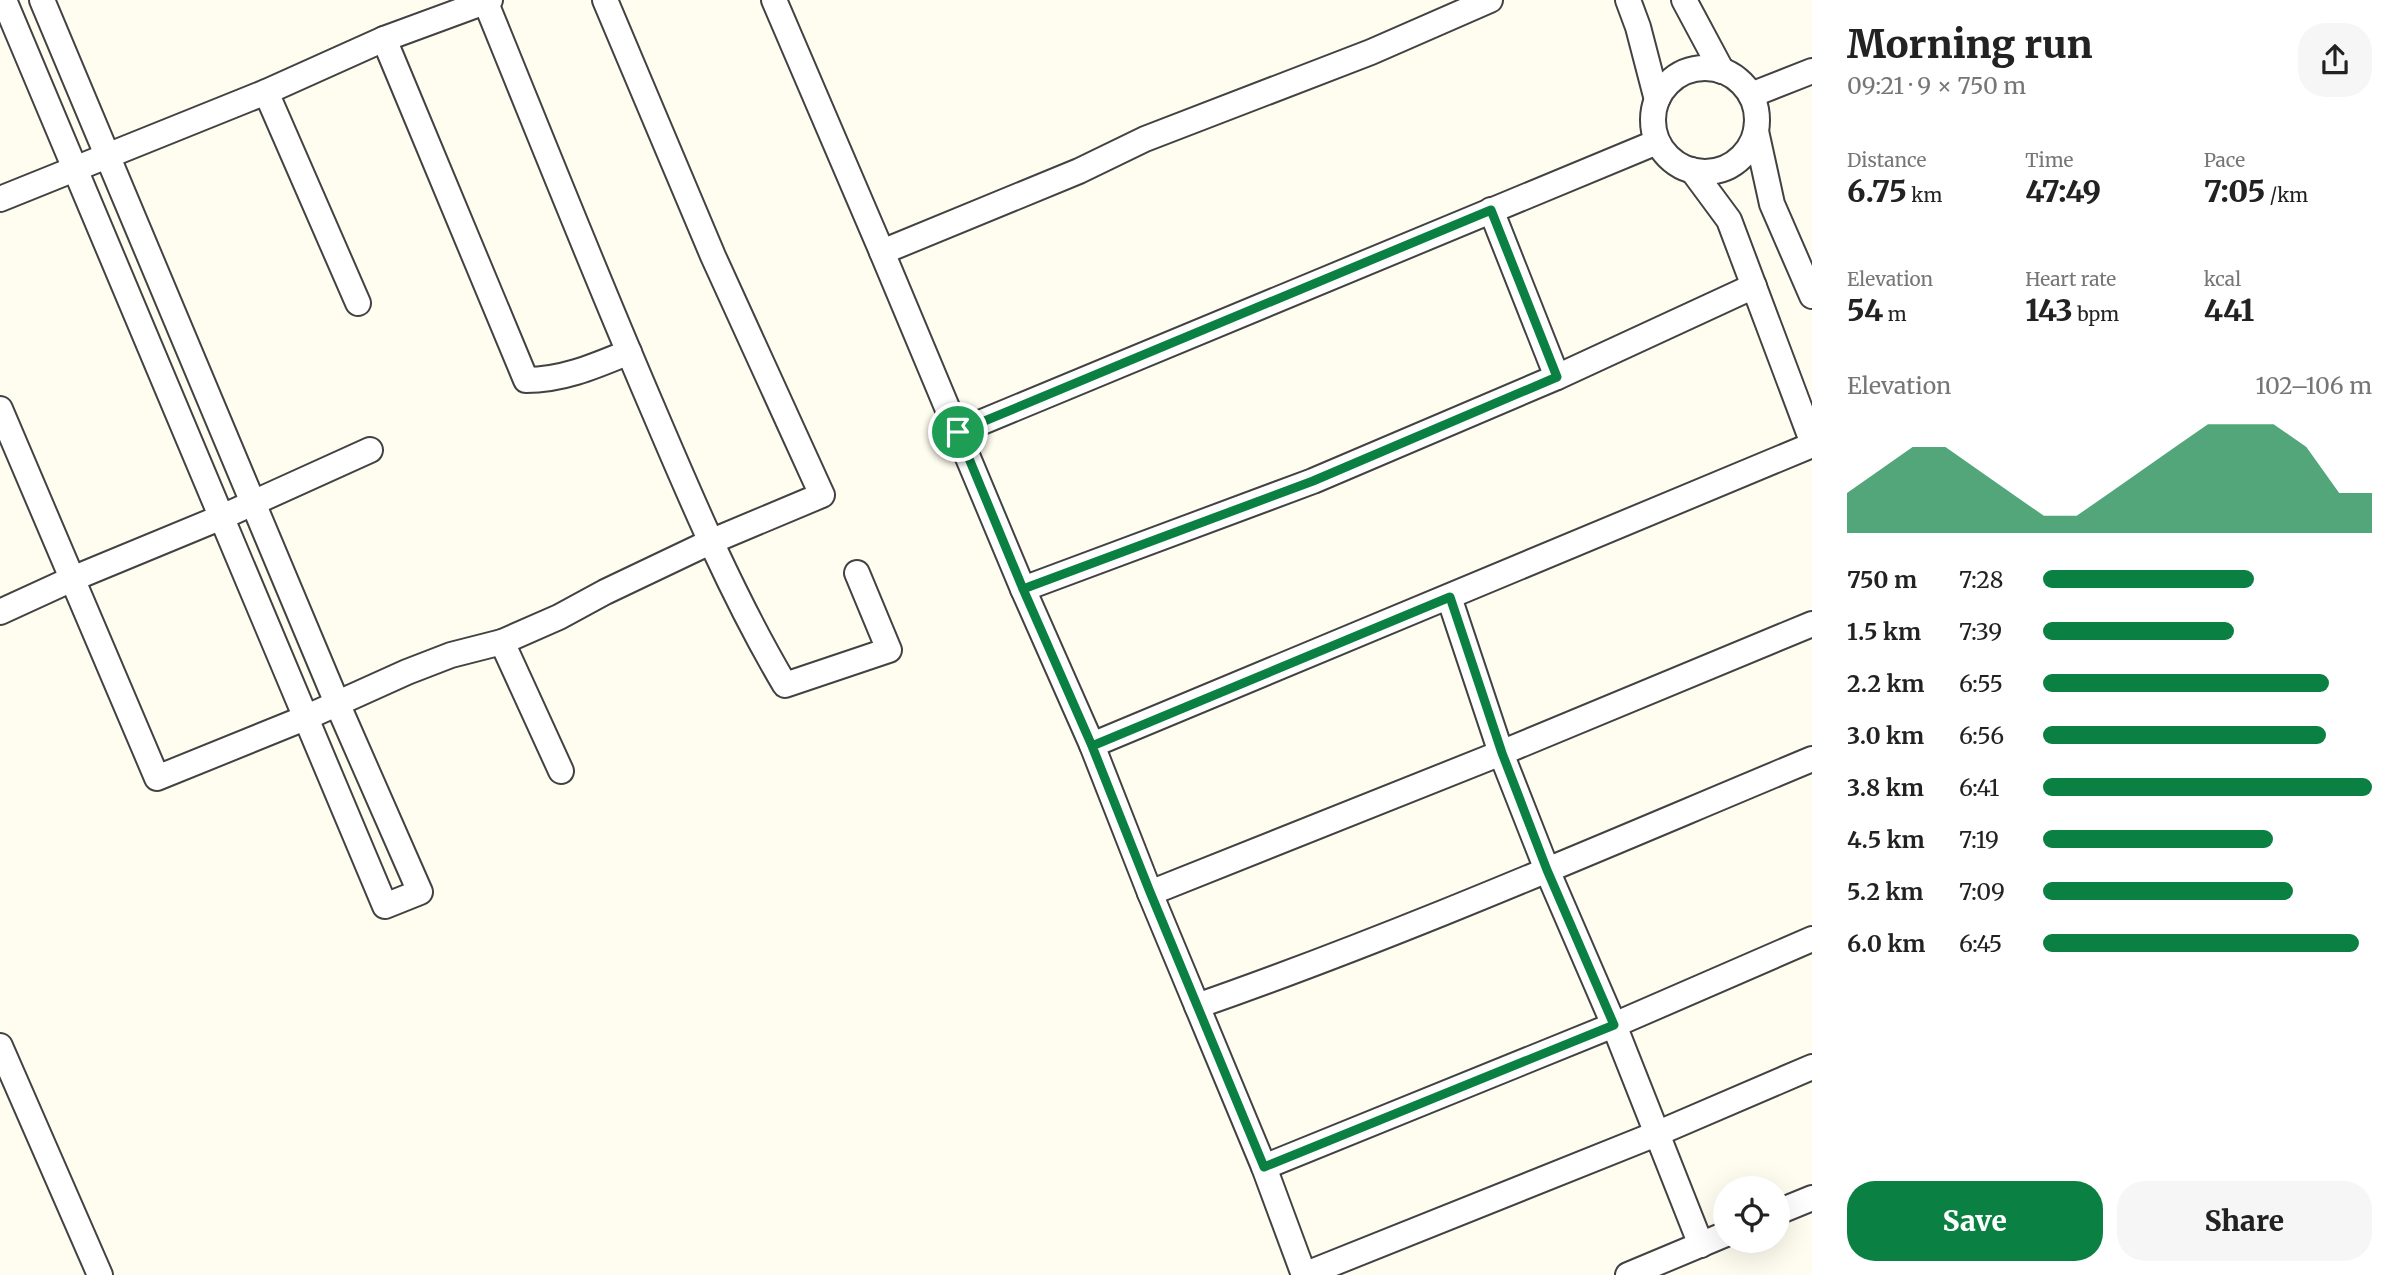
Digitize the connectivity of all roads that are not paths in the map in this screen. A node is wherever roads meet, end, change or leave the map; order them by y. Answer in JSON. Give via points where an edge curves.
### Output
{"nodes":[{"id":1,"x":4,"y":0,"type":"edge"},
{"id":2,"x":42,"y":0,"type":"edge"},
{"id":3,"x":605,"y":0,"type":"edge"},
{"id":4,"x":774,"y":0,"type":"edge"},
{"id":5,"x":1490,"y":0,"type":"edge"},
{"id":6,"x":1628,"y":0,"type":"edge"},
{"id":7,"x":1684,"y":0,"type":"edge"},
{"id":8,"x":488,"y":1,"type":"edge"},
{"id":9,"x":384,"y":38,"type":"junction"},
{"id":10,"x":1723,"y":71,"type":"junction"},
{"id":11,"x":1812,"y":71,"type":"edge"},
{"id":12,"x":266,"y":92,"type":"junction"},
{"id":13,"x":1751,"y":95,"type":"junction"},
{"id":14,"x":1657,"y":100,"type":"junction"},
{"id":15,"x":1756,"y":131,"type":"junction"},
{"id":16,"x":1657,"y":142,"type":"junction"},
{"id":17,"x":107,"y":154,"type":"junction"},
{"id":18,"x":75,"y":167,"type":"junction"},
{"id":19,"x":1692,"y":170,"type":"junction"},
{"id":20,"x":0,"y":199,"type":"edge"},
{"id":21,"x":1491,"y":210,"type":"junction"},
{"id":22,"x":882,"y":252,"type":"junction"},
{"id":23,"x":1806,"y":264,"type":"edge"},
{"id":24,"x":1754,"y":286,"type":"junction"},
{"id":25,"x":1812,"y":296,"type":"edge"},
{"id":26,"x":358,"y":303,"type":"dead end"},
{"id":27,"x":628,"y":352,"type":"junction"},
{"id":28,"x":1557,"y":377,"type":"junction"},
{"id":29,"x":0,"y":409,"type":"edge"},
{"id":30,"x":958,"y":432,"type":"junction"},
{"id":31,"x":1812,"y":443,"type":"edge"},
{"id":32,"x":370,"y":450,"type":"dead end"},
{"id":33,"x":254,"y":502,"type":"junction"},
{"id":34,"x":222,"y":517,"type":"junction"},
{"id":35,"x":710,"y":542,"type":"junction"},
{"id":36,"x":858,"y":573,"type":"dead end"},
{"id":37,"x":72,"y":579,"type":"junction"},
{"id":38,"x":1023,"y":589,"type":"junction"},
{"id":39,"x":1450,"y":597,"type":"junction"},
{"id":40,"x":0,"y":612,"type":"edge"},
{"id":41,"x":1812,"y":624,"type":"edge"},
{"id":42,"x":502,"y":642,"type":"junction"},
{"id":43,"x":337,"y":703,"type":"junction"},
{"id":44,"x":305,"y":718,"type":"junction"},
{"id":45,"x":1092,"y":746,"type":"junction"},
{"id":46,"x":1502,"y":753,"type":"junction"},
{"id":47,"x":1812,"y":759,"type":"edge"},
{"id":48,"x":561,"y":771,"type":"dead end"},
{"id":49,"x":1547,"y":870,"type":"junction"},
{"id":50,"x":1150,"y":892,"type":"junction"},
{"id":51,"x":1812,"y":939,"type":"edge"},
{"id":52,"x":1197,"y":1006,"type":"junction"},
{"id":53,"x":1614,"y":1025,"type":"junction"},
{"id":54,"x":0,"y":1046,"type":"edge"},
{"id":55,"x":1812,"y":1067,"type":"edge"},
{"id":56,"x":1656,"y":1134,"type":"junction"},
{"id":57,"x":1264,"y":1167,"type":"junction"},
{"id":58,"x":1812,"y":1198,"type":"edge"},
{"id":59,"x":1790,"y":1207,"type":"edge"},
{"id":60,"x":1713,"y":1240,"type":"edge"},
{"id":61,"x":1701,"y":1245,"type":"junction"},
{"id":62,"x":100,"y":1275,"type":"edge"},
{"id":63,"x":1304,"y":1275,"type":"edge"},
{"id":64,"x":1628,"y":1275,"type":"edge"}],
"edges":[{"from":1,"to":18,"type":"street"},
{"from":2,"to":17,"type":"street"},
{"from":3,"to":35,"type":"street","via":[[821,495]]},
{"from":4,"to":22,"type":"street"},
{"from":5,"to":22,"type":"street","via":[[1371,52],[1145,139]]},
{"from":6,"to":14,"type":"street"},
{"from":7,"to":10,"type":"street"},
{"from":8,"to":9,"type":"street"},
{"from":8,"to":27,"type":"street"},
{"from":9,"to":12,"type":"street"},
{"from":9,"to":27,"type":"street","via":[[526,380],[582,371]]},
{"from":10,"to":13,"type":"street"},
{"from":10,"to":14,"type":"street","via":[[1703,67],[1684,72],[1667,84]]},
{"from":11,"to":13,"type":"street"},
{"from":12,"to":17,"type":"street"},
{"from":12,"to":26,"type":"street"},
{"from":13,"to":15,"type":"street"},
{"from":14,"to":16,"type":"street"},
{"from":15,"to":19,"type":"street","via":[[1748,150],[1732,164],[1713,171]]},
{"from":15,"to":23,"type":"street","via":[[1772,204]]},
{"from":16,"to":19,"type":"street","via":[[1670,158]]},
{"from":16,"to":21,"type":"street"},
{"from":17,"to":18,"type":"street"},
{"from":17,"to":33,"type":"street"},
{"from":18,"to":20,"type":"street"},
{"from":18,"to":34,"type":"street"},
{"from":19,"to":24,"type":"street","via":[[1729,220]]},
{"from":21,"to":28,"type":"street"},
{"from":21,"to":30,"type":"street"},
{"from":22,"to":30,"type":"street"},
{"from":23,"to":25,"type":"street"},
{"from":24,"to":28,"type":"street"},
{"from":24,"to":31,"type":"street"},
{"from":27,"to":35,"type":"street"},
{"from":28,"to":38,"type":"street","via":[[1313,481]]},
{"from":29,"to":37,"type":"street"},
{"from":30,"to":38,"type":"street"},
{"from":31,"to":39,"type":"street"},
{"from":32,"to":33,"type":"street"},
{"from":33,"to":34,"type":"street"},
{"from":33,"to":43,"type":"street"},
{"from":34,"to":37,"type":"street"},
{"from":34,"to":44,"type":"street"},
{"from":35,"to":36,"type":"street","via":[[785,685],[889,650]]},
{"from":35,"to":42,"type":"street"},
{"from":37,"to":40,"type":"street"},
{"from":37,"to":44,"type":"street","via":[[157,778]]},
{"from":38,"to":45,"type":"street"},
{"from":39,"to":45,"type":"street"},
{"from":39,"to":46,"type":"street"},
{"from":41,"to":46,"type":"street"},
{"from":42,"to":43,"type":"street","via":[[451,655]]},
{"from":42,"to":48,"type":"street"},
{"from":43,"to":44,"type":"street"},
{"from":43,"to":44,"type":"street","via":[[420,892],[385,906]]},
{"from":45,"to":50,"type":"street"},
{"from":46,"to":49,"type":"street"},
{"from":46,"to":50,"type":"street"},
{"from":47,"to":49,"type":"street"},
{"from":49,"to":52,"type":"street"},
{"from":49,"to":53,"type":"street"},
{"from":50,"to":52,"type":"street"},
{"from":51,"to":53,"type":"street"},
{"from":52,"to":57,"type":"street"},
{"from":53,"to":56,"type":"street"},
{"from":53,"to":57,"type":"street"},
{"from":54,"to":62,"type":"street"},
{"from":55,"to":56,"type":"street"},
{"from":56,"to":61,"type":"street"},
{"from":56,"to":63,"type":"street"},
{"from":57,"to":63,"type":"street"},
{"from":58,"to":59,"type":"street"},
{"from":60,"to":61,"type":"street"},
{"from":61,"to":64,"type":"street"}]}
